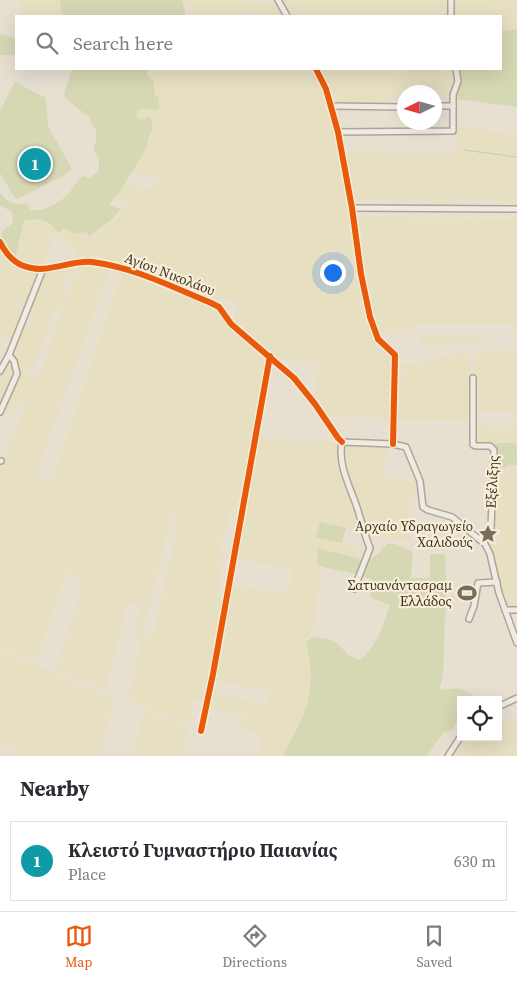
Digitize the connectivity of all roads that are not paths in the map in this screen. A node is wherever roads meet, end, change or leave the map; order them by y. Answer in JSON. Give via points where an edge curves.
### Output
{"nodes":[{"id":1,"x":278,"y":0,"type":"edge"},
{"id":2,"x":451,"y":0,"type":"edge"},
{"id":3,"x":286,"y":15,"type":"edge"},
{"id":4,"x":451,"y":15,"type":"edge"},
{"id":5,"x":317,"y":70,"type":"edge"},
{"id":6,"x":456,"y":70,"type":"edge"},
{"id":7,"x":331,"y":106,"type":"junction"},
{"id":8,"x":442,"y":106,"type":"edge"},
{"id":9,"x":453,"y":106,"type":"junction"},
{"id":10,"x":397,"y":107,"type":"edge"},
{"id":11,"x":338,"y":132,"type":"junction"},
{"id":12,"x":352,"y":208,"type":"junction"},
{"id":13,"x":517,"y":209,"type":"edge"},
{"id":14,"x":0,"y":242,"type":"edge"},
{"id":15,"x":42,"y":269,"type":"junction"},
{"id":16,"x":9,"y":355,"type":"junction"},
{"id":17,"x":270,"y":356,"type":"junction"},
{"id":18,"x":0,"y":371,"type":"edge"},
{"id":19,"x":473,"y":378,"type":"dead end"},
{"id":20,"x":0,"y":412,"type":"edge"},
{"id":21,"x":342,"y":442,"type":"junction"},
{"id":22,"x":393,"y":444,"type":"junction"},
{"id":23,"x":479,"y":539,"type":"junction"},
{"id":24,"x":496,"y":582,"type":"junction"},
{"id":25,"x":354,"y":590,"type":"dead end"},
{"id":26,"x":505,"y":610,"type":"junction"},
{"id":27,"x":517,"y":610,"type":"edge"},
{"id":28,"x":468,"y":619,"type":"dead end"},
{"id":29,"x":517,"y":643,"type":"edge"},
{"id":30,"x":517,"y":698,"type":"edge"},
{"id":31,"x":502,"y":705,"type":"edge"},
{"id":32,"x":201,"y":731,"type":"dead end"},
{"id":33,"x":458,"y":741,"type":"edge"},
{"id":34,"x":448,"y":756,"type":"edge"}],
"edges":[{"from":1,"to":3,"type":"street"},
{"from":2,"to":4,"type":"street"},
{"from":5,"to":7,"type":"street"},
{"from":6,"to":9,"type":"street","via":[[458,81]]},
{"from":7,"to":10,"type":"street"},
{"from":7,"to":11,"type":"street"},
{"from":8,"to":9,"type":"street"},
{"from":9,"to":11,"type":"street","via":[[453,132]]},
{"from":11,"to":12,"type":"street"},
{"from":12,"to":13,"type":"street"},
{"from":12,"to":22,"type":"street","via":[[361,274],[373,326],[378,339],[393,352],[395,359]]},
{"from":14,"to":15,"type":"street","name":"Αγίου Νικολάου","via":[[15,261],[23,266]]},
{"from":15,"to":16,"type":"street"},
{"from":15,"to":17,"type":"street","name":"Αγίου Νικολάου","via":[[89,262],[147,277],[219,307],[231,324]]},
{"from":16,"to":18,"type":"street"},
{"from":16,"to":20,"type":"street","via":[[17,374]]},
{"from":17,"to":21,"type":"street","name":"Αγίου Νικολάου","via":[[306,392]]},
{"from":17,"to":32,"type":"street"},
{"from":19,"to":23,"type":"street","name":"Εξέλιξης","via":[[473,445],[490,446],[494,450],[491,528]]},
{"from":21,"to":22,"type":"street"},
{"from":21,"to":25,"type":"street","via":[[345,476],[370,548]]},
{"from":22,"to":23,"type":"street","via":[[406,447],[410,453],[420,481],[423,507],[452,517]]},
{"from":23,"to":24,"type":"street","via":[[490,554]]},
{"from":24,"to":26,"type":"street"},
{"from":24,"to":28,"type":"street","via":[[478,583]]},
{"from":26,"to":27,"type":"street"},
{"from":26,"to":29,"type":"street"},
{"from":30,"to":31,"type":"street"},
{"from":33,"to":34,"type":"street"}]}
